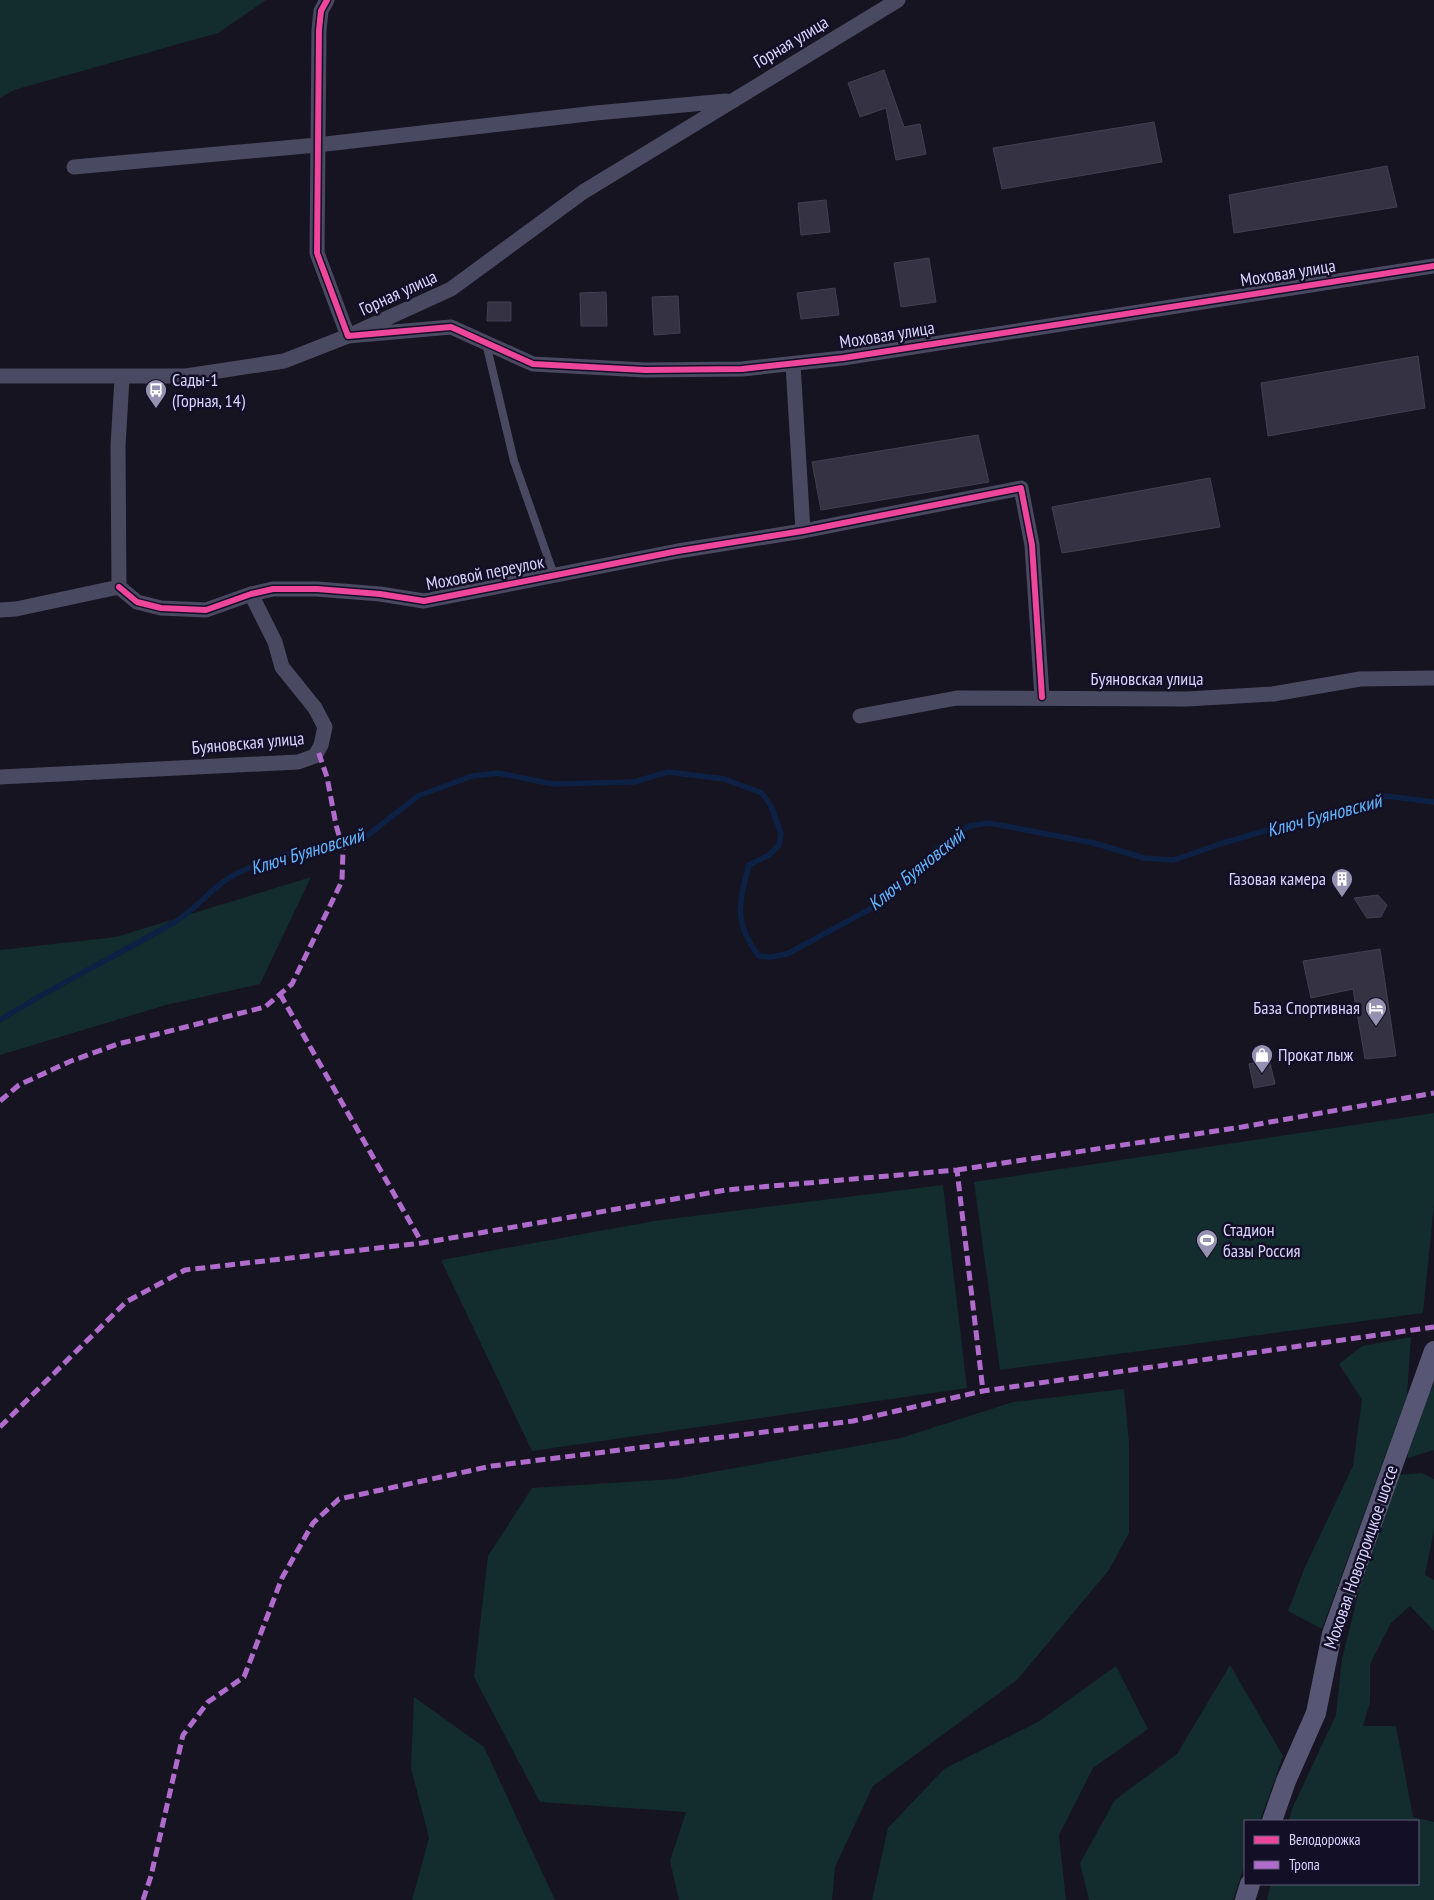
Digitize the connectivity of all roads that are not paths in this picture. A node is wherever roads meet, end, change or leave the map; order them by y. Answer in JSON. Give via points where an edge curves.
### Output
{"nodes":[{"id":1,"x":327,"y":0,"type":"edge"},
{"id":2,"x":898,"y":0,"type":"edge"},
{"id":3,"x":730,"y":101,"type":"junction"},
{"id":4,"x":317,"y":145,"type":"junction"},
{"id":5,"x":74,"y":167,"type":"dead end"},
{"id":6,"x":1434,"y":266,"type":"edge"},
{"id":7,"x":348,"y":336,"type":"junction"},
{"id":8,"x":486,"y":343,"type":"junction"},
{"id":9,"x":793,"y":364,"type":"junction"},
{"id":10,"x":0,"y":376,"type":"edge"},
{"id":11,"x":122,"y":378,"type":"junction"},
{"id":12,"x":803,"y":530,"type":"junction"},
{"id":13,"x":554,"y":576,"type":"junction"},
{"id":14,"x":119,"y":588,"type":"junction"},
{"id":15,"x":251,"y":594,"type":"junction"},
{"id":16,"x":0,"y":610,"type":"edge"},
{"id":17,"x":1434,"y":678,"type":"edge"},
{"id":18,"x":1042,"y":697,"type":"junction"},
{"id":19,"x":860,"y":716,"type":"dead end"},
{"id":20,"x":0,"y":777,"type":"edge"},
{"id":21,"x":1434,"y":1352,"type":"edge"},
{"id":22,"x":1272,"y":1820,"type":"edge"},
{"id":23,"x":1250,"y":1885,"type":"edge"},
{"id":24,"x":1245,"y":1900,"type":"edge"}],
"edges":[{"from":1,"to":4,"type":"street","via":[[321,11],[319,30]]},
{"from":2,"to":3,"type":"street","name":"Горная улица"},
{"from":3,"to":4,"type":"street","name":"Горная улица"},
{"from":3,"to":7,"type":"street","name":"Горная улица","via":[[582,192],[451,289]]},
{"from":4,"to":5,"type":"street","name":"Горная улица"},
{"from":4,"to":7,"type":"street","via":[[317,253]]},
{"from":6,"to":9,"type":"street","name":"Моховая улица"},
{"from":7,"to":8,"type":"street","name":"Моховая улица","via":[[451,327]]},
{"from":7,"to":11,"type":"street","name":"Горная улица","via":[[284,361],[186,376]]},
{"from":8,"to":9,"type":"street","name":"Моховая улица","via":[[533,364],[645,370],[742,370]]},
{"from":8,"to":13,"type":"lane","via":[[514,460]]},
{"from":9,"to":12,"type":"street"},
{"from":10,"to":11,"type":"street","name":"Горная улица"},
{"from":11,"to":14,"type":"street","via":[[118,446]]},
{"from":12,"to":13,"type":"street","name":"Моховой переулок"},
{"from":12,"to":18,"type":"street","name":"Моховой переулок","via":[[1021,488],[1032,545]]},
{"from":13,"to":15,"type":"street","name":"Моховой переулок","via":[[424,601],[317,589]]},
{"from":14,"to":15,"type":"street","name":"Моховой переулок","via":[[137,602],[161,608],[206,610]]},
{"from":14,"to":16,"type":"street","via":[[16,610]]},
{"from":15,"to":20,"type":"street","name":"Буяновская улица","via":[[275,642],[282,667],[315,708],[325,727],[315,756],[298,762]]},
{"from":17,"to":18,"type":"street","name":"Буяновская улица","via":[[1360,679],[1273,694],[1187,699]]},
{"from":18,"to":19,"type":"street","name":"Буяновская улица","via":[[957,698]]},
{"from":21,"to":22,"type":"main road","name":"Моховая Новотроицкое шоссе","via":[[1332,1634],[1316,1712]]},
{"from":23,"to":24,"type":"main road"}]}
